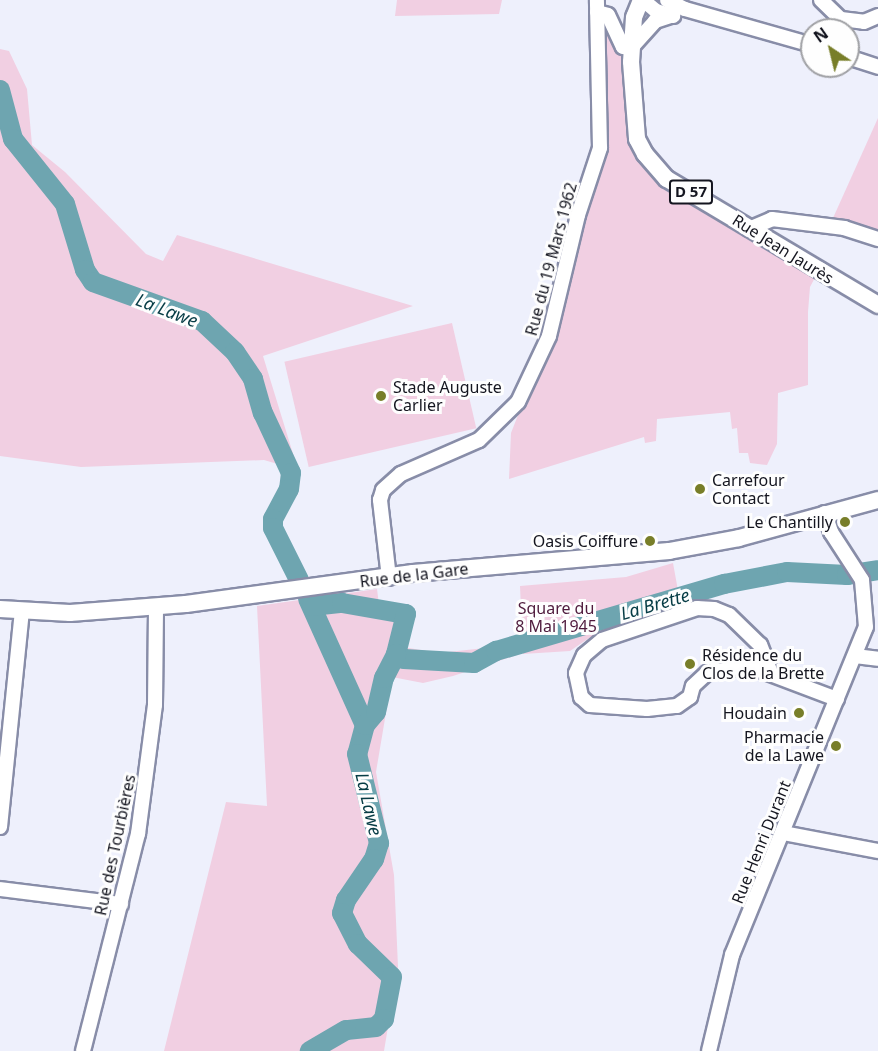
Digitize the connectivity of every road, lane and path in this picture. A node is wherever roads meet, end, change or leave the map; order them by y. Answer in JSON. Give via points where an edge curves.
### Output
{"nodes":[{"id":1,"x":642,"y":0,"type":"edge"},
{"id":2,"x":667,"y":0,"type":"edge"},
{"id":3,"x":821,"y":0,"type":"edge"},
{"id":4,"x":597,"y":6,"type":"edge"},
{"id":5,"x":711,"y":14,"type":"junction"},
{"id":6,"x":670,"y":16,"type":"junction"},
{"id":7,"x":878,"y":16,"type":"edge"},
{"id":8,"x":800,"y":41,"type":"edge"},
{"id":9,"x":631,"y":48,"type":"junction"},
{"id":10,"x":860,"y":61,"type":"edge"},
{"id":11,"x":878,"y":67,"type":"edge"},
{"id":12,"x":749,"y":229,"type":"junction"},
{"id":13,"x":878,"y":239,"type":"edge"},
{"id":14,"x":878,"y":305,"type":"edge"},
{"id":15,"x":878,"y":500,"type":"edge"},
{"id":16,"x":825,"y":513,"type":"junction"},
{"id":17,"x":388,"y":578,"type":"junction"},
{"id":18,"x":156,"y":606,"type":"junction"},
{"id":19,"x":0,"y":609,"type":"edge"},
{"id":20,"x":22,"y":612,"type":"junction"},
{"id":21,"x":855,"y":656,"type":"junction"},
{"id":22,"x":878,"y":658,"type":"edge"},
{"id":23,"x":771,"y":673,"type":"junction"},
{"id":24,"x":837,"y":699,"type":"junction"},
{"id":25,"x":0,"y":827,"type":"edge"},
{"id":26,"x":783,"y":834,"type":"junction"},
{"id":27,"x":878,"y":851,"type":"edge"},
{"id":28,"x":0,"y":890,"type":"edge"},
{"id":29,"x":122,"y":904,"type":"junction"},
{"id":30,"x":83,"y":1051,"type":"edge"},
{"id":31,"x":709,"y":1051,"type":"edge"}],
"edges":[{"from":1,"to":6,"type":"street"},
{"from":1,"to":9,"type":"main road","name":"Rue Jean Jaurès","number":"D 57","via":[[634,17]]},
{"from":2,"to":5,"type":"street"},
{"from":3,"to":7,"type":"street","via":[[842,19],[864,21]]},
{"from":4,"to":9,"type":"street","via":[[608,15],[623,47]]},
{"from":4,"to":17,"type":"street","name":"Rue du 19 Mars 1962","via":[[600,148],[578,214],[549,336],[518,402],[479,440],[401,474],[383,490],[380,501]]},
{"from":5,"to":6,"type":"street"},
{"from":5,"to":8,"type":"street"},
{"from":6,"to":9,"type":"street","via":[[655,21]]},
{"from":9,"to":12,"type":"main road","name":"Rue Jean Jaurès","number":"D 57","via":[[637,139],[645,154],[668,179]]},
{"from":10,"to":11,"type":"street"},
{"from":12,"to":13,"type":"street","via":[[772,219],[844,228]]},
{"from":12,"to":14,"type":"main road","name":"Rue Jean Jaurès","number":"D 57"},
{"from":15,"to":16,"type":"main road","name":"Rue de la Gare"},
{"from":16,"to":17,"type":"main road","name":"Rue de la Gare","via":[[686,549]]},
{"from":16,"to":21,"type":"street","name":"Rue Henri Durant","via":[[831,532],[859,575],[867,607],[866,627]]},
{"from":17,"to":18,"type":"main road","name":"Rue de la Gare"},
{"from":18,"to":20,"type":"main road","name":"Rue de la Gare","via":[[70,613]]},
{"from":18,"to":29,"type":"street","name":"Rue des Tourbières","via":[[155,705]]},
{"from":19,"to":20,"type":"main road","name":"Rue de la Gare"},
{"from":20,"to":25,"type":"street"},
{"from":21,"to":22,"type":"street"},
{"from":21,"to":24,"type":"street","name":"Rue Henri Durant"},
{"from":23,"to":23,"type":"street","via":[[760,645],[729,615],[697,608],[602,640],[584,655],[576,673],[581,697],[590,705],[647,710],[677,706],[690,697],[693,686],[706,673],[749,666]]},
{"from":23,"to":24,"type":"street"},
{"from":24,"to":26,"type":"street","name":"Rue Henri Durant"},
{"from":26,"to":27,"type":"street"},
{"from":26,"to":31,"type":"street","name":"Rue Henri Durant","via":[[732,955]]},
{"from":28,"to":29,"type":"street"},
{"from":29,"to":30,"type":"street","name":"Rue des Tourbières"}]}
